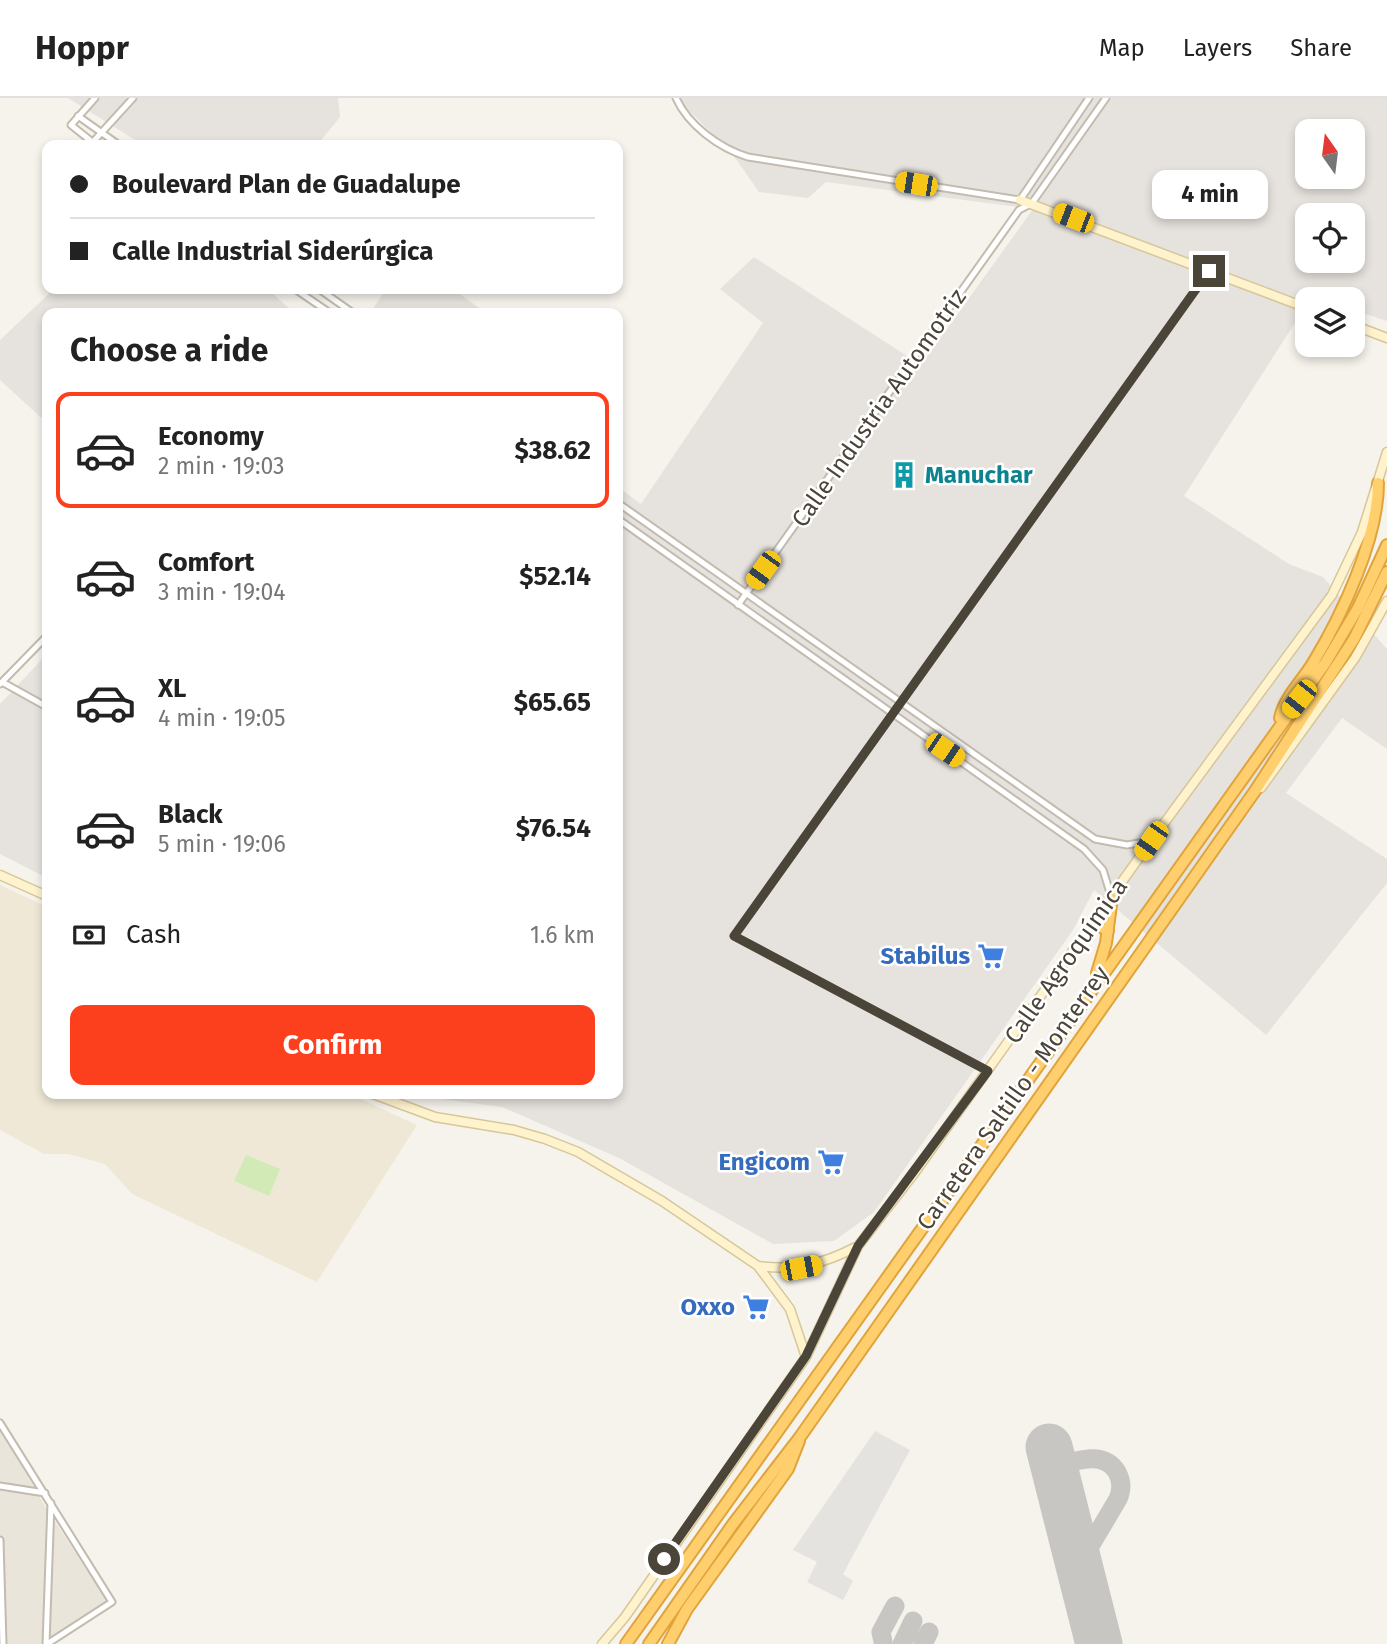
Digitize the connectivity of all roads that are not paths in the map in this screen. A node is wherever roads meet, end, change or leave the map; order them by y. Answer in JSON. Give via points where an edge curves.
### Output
{"nodes":[{"id":1,"x":95,"y":98,"type":"edge"},
{"id":2,"x":676,"y":98,"type":"edge"},
{"id":3,"x":1089,"y":98,"type":"edge"},
{"id":4,"x":1106,"y":98,"type":"edge"},
{"id":5,"x":129,"y":100,"type":"edge"},
{"id":6,"x":78,"y":116,"type":"junction"},
{"id":7,"x":101,"y":132,"type":"junction"},
{"id":8,"x":89,"y":140,"type":"edge"},
{"id":9,"x":96,"y":140,"type":"edge"},
{"id":10,"x":112,"y":140,"type":"edge"},
{"id":11,"x":1020,"y":200,"type":"junction"},
{"id":12,"x":1032,"y":203,"type":"junction"},
{"id":13,"x":1019,"y":210,"type":"junction"},
{"id":14,"x":1209,"y":271,"type":"junction"},
{"id":15,"x":302,"y":294,"type":"edge"},
{"id":16,"x":325,"y":294,"type":"edge"},
{"id":17,"x":1295,"y":304,"type":"edge"},
{"id":18,"x":323,"y":308,"type":"edge"},
{"id":19,"x":344,"y":308,"type":"edge"},
{"id":20,"x":1365,"y":330,"type":"edge"},
{"id":21,"x":1387,"y":338,"type":"edge"},
{"id":22,"x":1387,"y":452,"type":"edge"},
{"id":23,"x":1378,"y":483,"type":"junction"},
{"id":24,"x":623,"y":507,"type":"edge"},
{"id":25,"x":623,"y":523,"type":"edge"},
{"id":26,"x":1387,"y":545,"type":"edge"},
{"id":27,"x":1387,"y":572,"type":"edge"},
{"id":28,"x":746,"y":594,"type":"junction"},
{"id":29,"x":1387,"y":600,"type":"edge"},
{"id":30,"x":738,"y":605,"type":"junction"},
{"id":31,"x":42,"y":641,"type":"edge"},
{"id":32,"x":1,"y":683,"type":"edge"},
{"id":33,"x":42,"y":704,"type":"edge"},
{"id":34,"x":901,"y":704,"type":"junction"},
{"id":35,"x":894,"y":714,"type":"junction"},
{"id":36,"x":1279,"y":725,"type":"junction"},
{"id":37,"x":999,"y":770,"type":"junction"},
{"id":38,"x":991,"y":782,"type":"junction"},
{"id":39,"x":1255,"y":791,"type":"junction"},
{"id":40,"x":1041,"y":801,"type":"junction"},
{"id":41,"x":1032,"y":813,"type":"junction"},
{"id":42,"x":1083,"y":830,"type":"junction"},
{"id":43,"x":1151,"y":841,"type":"junction"},
{"id":44,"x":1074,"y":842,"type":"junction"},
{"id":45,"x":0,"y":875,"type":"edge"},
{"id":46,"x":42,"y":894,"type":"edge"},
{"id":47,"x":1112,"y":897,"type":"junction"},
{"id":48,"x":1094,"y":922,"type":"junction"},
{"id":49,"x":1108,"y":931,"type":"junction"},
{"id":50,"x":1096,"y":981,"type":"junction"},
{"id":51,"x":988,"y":1071,"type":"junction"},
{"id":52,"x":386,"y":1099,"type":"edge"},
{"id":53,"x":858,"y":1246,"type":"junction"},
{"id":54,"x":758,"y":1266,"type":"junction"},
{"id":55,"x":806,"y":1356,"type":"junction"},
{"id":56,"x":0,"y":1423,"type":"edge"},
{"id":57,"x":800,"y":1437,"type":"junction"},
{"id":58,"x":0,"y":1486,"type":"edge"},
{"id":59,"x":45,"y":1493,"type":"junction"},
{"id":60,"x":51,"y":1503,"type":"junction"},
{"id":61,"x":717,"y":1516,"type":"junction"},
{"id":62,"x":0,"y":1540,"type":"edge"},
{"id":63,"x":3,"y":1644,"type":"edge"},
{"id":64,"x":46,"y":1644,"type":"edge"},
{"id":65,"x":602,"y":1644,"type":"edge"},
{"id":66,"x":626,"y":1644,"type":"edge"},
{"id":67,"x":632,"y":1644,"type":"edge"},
{"id":68,"x":649,"y":1644,"type":"edge"},
{"id":69,"x":668,"y":1644,"type":"edge"}],
"edges":[{"from":1,"to":6,"type":"street"},
{"from":2,"to":11,"type":"street","via":[[688,118],[724,146],[748,157]]},
{"from":3,"to":11,"type":"street","name":"Calle Industria Automotriz"},
{"from":4,"to":12,"type":"street","name":"Calle Industria Automotriz"},
{"from":5,"to":7,"type":"street"},
{"from":6,"to":7,"type":"street"},
{"from":6,"to":8,"type":"street","via":[[71,124]]},
{"from":7,"to":9,"type":"street"},
{"from":7,"to":10,"type":"street"},
{"from":11,"to":12,"type":"street"},
{"from":11,"to":13,"type":"street","name":"Calle Industria Automotriz"},
{"from":12,"to":13,"type":"street","name":"Calle Industria Automotriz"},
{"from":12,"to":14,"type":"street"},
{"from":13,"to":28,"type":"street","name":"Calle Industria Automotriz"},
{"from":14,"to":17,"type":"street"},
{"from":14,"to":34,"type":"street"},
{"from":15,"to":18,"type":"street"},
{"from":16,"to":19,"type":"street"},
{"from":20,"to":21,"type":"street"},
{"from":22,"to":23,"type":"street","name":"Calle Agroquímica"},
{"from":23,"to":36,"type":"highway","via":[[1370,531],[1347,594],[1285,705]]},
{"from":23,"to":43,"type":"street","name":"Calle Agroquímica","via":[[1362,532],[1332,594]]},
{"from":24,"to":28,"type":"street"},
{"from":25,"to":30,"type":"street"},
{"from":26,"to":36,"type":"highway","name":"Carretera Saltillo - Monterrey","via":[[1345,632]]},
{"from":27,"to":39,"type":"highway","name":"Carretera Saltillo - Monterrey","via":[[1354,639]]},
{"from":28,"to":30,"type":"street","name":"Calle Industria Automotriz"},
{"from":28,"to":34,"type":"street"},
{"from":29,"to":39,"type":"street","via":[[1355,659],[1268,782]]},
{"from":30,"to":35,"type":"street"},
{"from":31,"to":32,"type":"street"},
{"from":32,"to":33,"type":"street"},
{"from":34,"to":35,"type":"street"},
{"from":34,"to":37,"type":"street"},
{"from":35,"to":38,"type":"street"},
{"from":35,"to":51,"type":"street","via":[[734,936]]},
{"from":36,"to":50,"type":"highway","name":"Carretera Saltillo - Monterrey"},
{"from":37,"to":38,"type":"street"},
{"from":37,"to":40,"type":"street"},
{"from":38,"to":41,"type":"street"},
{"from":39,"to":57,"type":"highway","name":"Carretera Saltillo - Monterrey"},
{"from":40,"to":41,"type":"street"},
{"from":40,"to":42,"type":"street"},
{"from":41,"to":44,"type":"street"},
{"from":42,"to":43,"type":"street","via":[[1105,843]]},
{"from":42,"to":44,"type":"street"},
{"from":43,"to":47,"type":"street","name":"Calle Agroquímica"},
{"from":44,"to":47,"type":"street","via":[[1097,861]]},
{"from":45,"to":46,"type":"street"},
{"from":47,"to":48,"type":"street","name":"Calle Agroquímica"},
{"from":47,"to":49,"type":"highway"},
{"from":48,"to":49,"type":"highway"},
{"from":48,"to":51,"type":"street","name":"Calle Agroquímica"},
{"from":49,"to":50,"type":"highway"},
{"from":50,"to":61,"type":"highway","name":"Carretera Saltillo - Monterrey"},
{"from":51,"to":53,"type":"street","name":"Calle Agroquímica"},
{"from":52,"to":54,"type":"street","via":[[422,1113],[514,1130],[579,1152],[666,1203]]},
{"from":53,"to":54,"type":"street","via":[[818,1265]]},
{"from":53,"to":55,"type":"street","name":"Calle Agroquímica"},
{"from":54,"to":55,"type":"street","via":[[790,1309]]},
{"from":55,"to":65,"type":"street","name":"Calle Agroquímica"},
{"from":56,"to":59,"type":"street"},
{"from":57,"to":68,"type":"highway","name":"Carretera Saltillo - Monterrey"},
{"from":57,"to":69,"type":"highway","via":[[788,1469],[687,1609]]},
{"from":58,"to":59,"type":"street"},
{"from":59,"to":60,"type":"street"},
{"from":60,"to":64,"type":"street"},
{"from":60,"to":64,"type":"street","via":[[112,1602]]},
{"from":61,"to":66,"type":"highway","name":"Carretera Saltillo - Monterrey"},
{"from":61,"to":67,"type":"highway","via":[[710,1534]]},
{"from":62,"to":63,"type":"street"}]}
